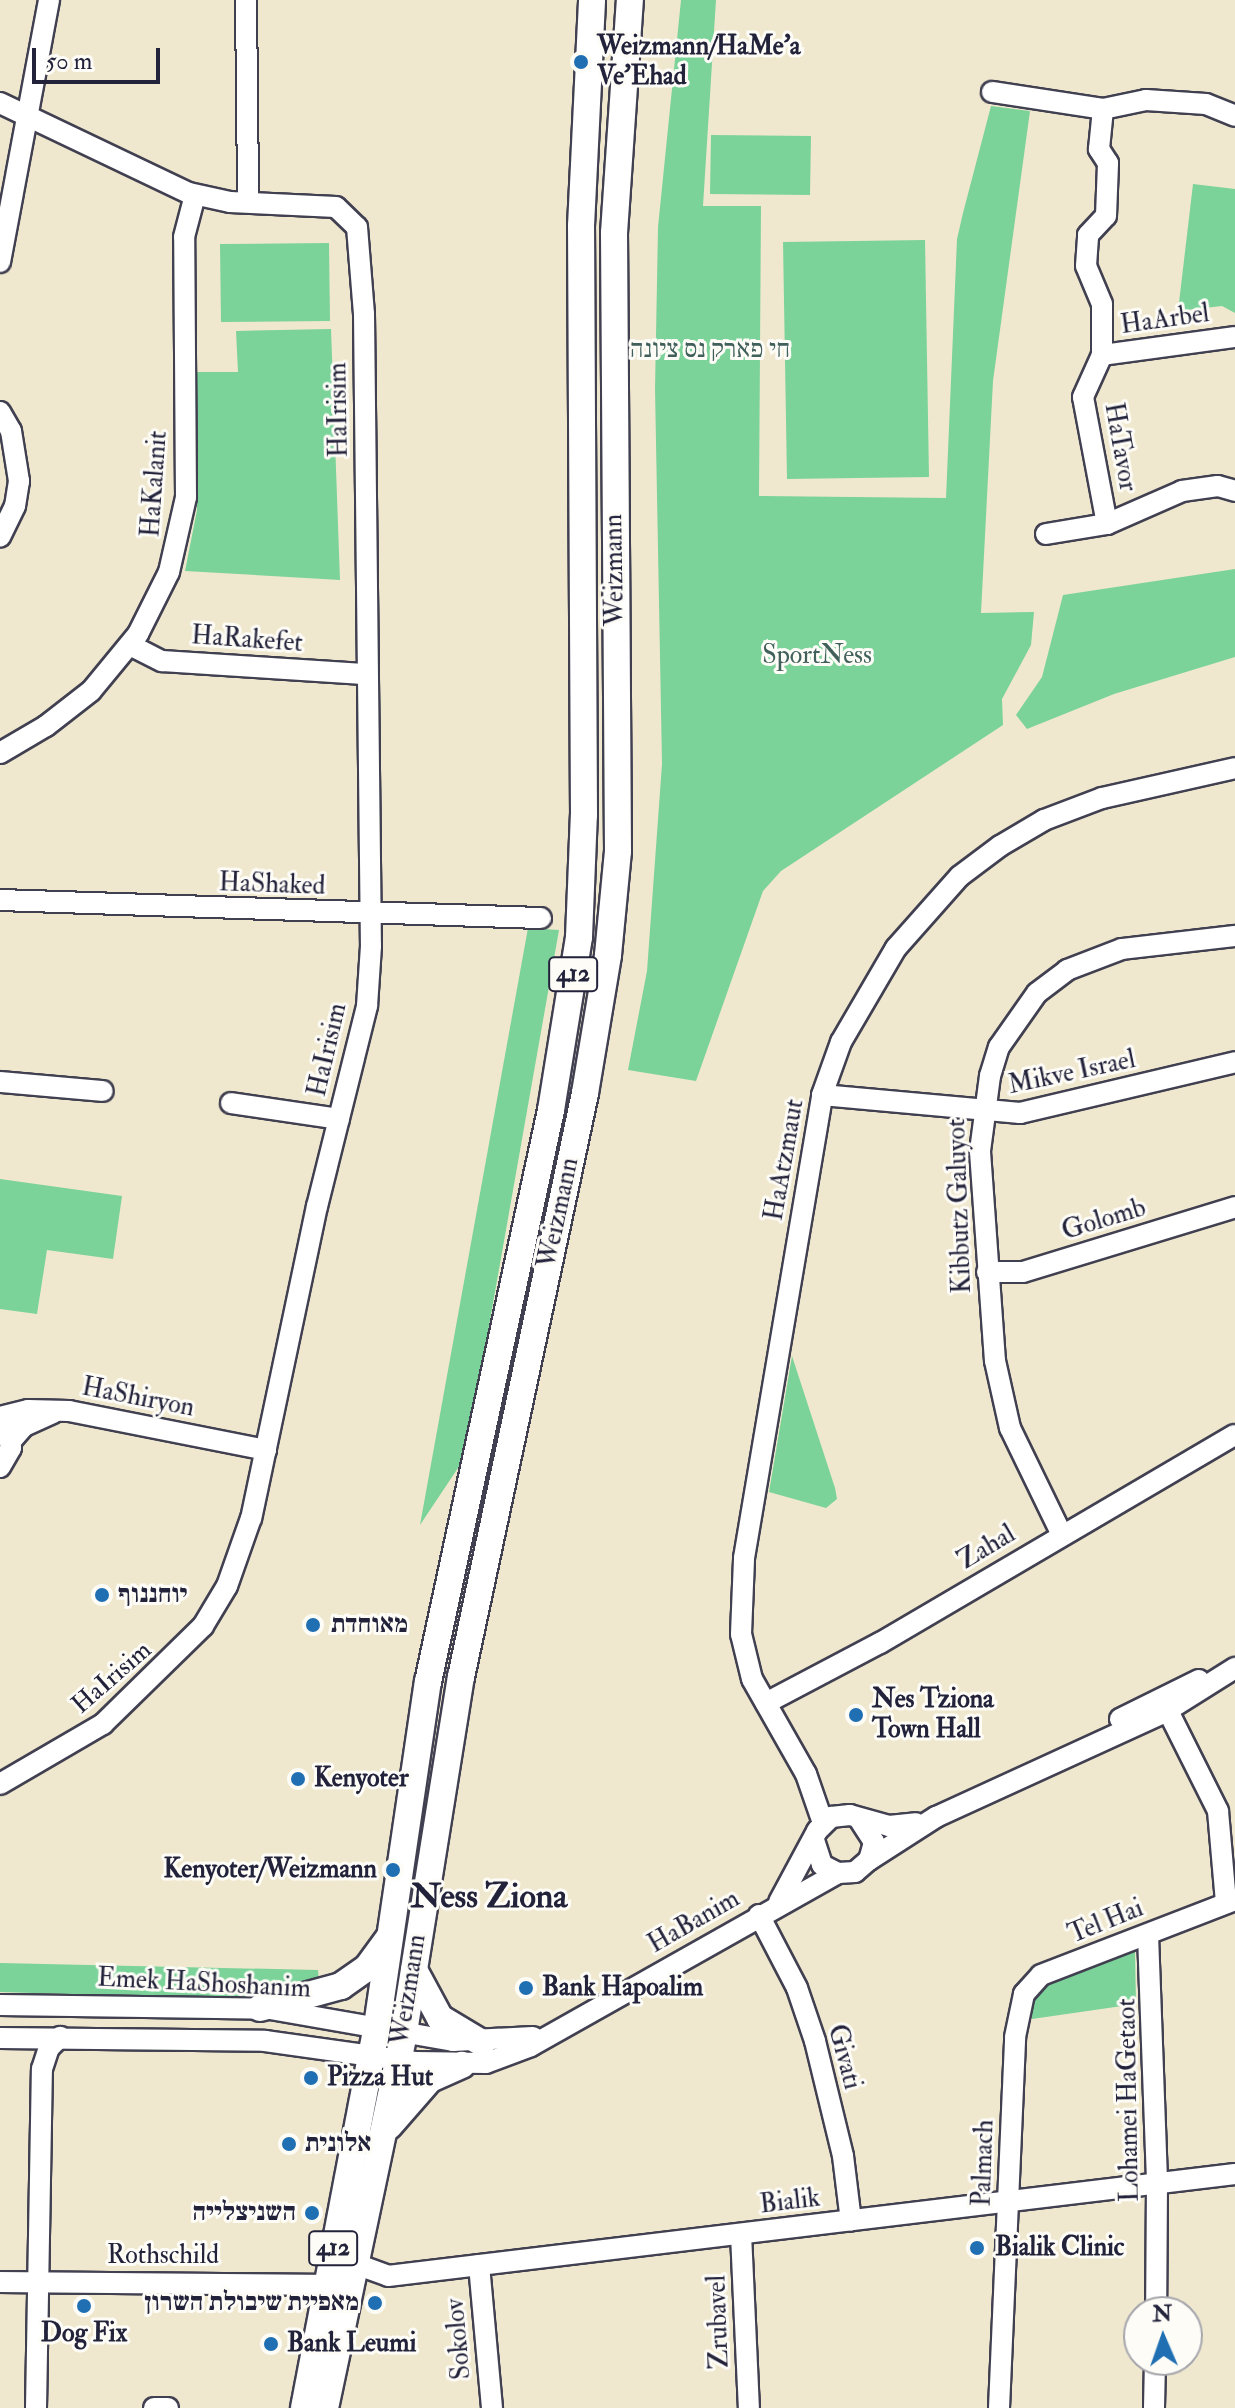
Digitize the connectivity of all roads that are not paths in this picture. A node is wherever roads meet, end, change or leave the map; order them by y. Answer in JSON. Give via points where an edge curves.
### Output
{"nodes":[{"id":1,"x":49,"y":0,"type":"edge"},
{"id":2,"x":246,"y":0,"type":"edge"},
{"id":3,"x":592,"y":0,"type":"edge"},
{"id":4,"x":630,"y":0,"type":"edge"},
{"id":5,"x":992,"y":92,"type":"dead end"},
{"id":6,"x":0,"y":103,"type":"edge"},
{"id":7,"x":1103,"y":109,"type":"junction"},
{"id":8,"x":26,"y":114,"type":"junction"},
{"id":9,"x":1235,"y":116,"type":"edge"},
{"id":10,"x":195,"y":195,"type":"junction"},
{"id":11,"x":248,"y":202,"type":"junction"},
{"id":12,"x":0,"y":262,"type":"edge"},
{"id":13,"x":1235,"y":337,"type":"edge"},
{"id":14,"x":1102,"y":355,"type":"junction"},
{"id":15,"x":0,"y":412,"type":"edge"},
{"id":16,"x":1235,"y":491,"type":"edge"},
{"id":17,"x":1107,"y":524,"type":"junction"},
{"id":18,"x":1046,"y":534,"type":"dead end"},
{"id":19,"x":0,"y":537,"type":"edge"},
{"id":20,"x":130,"y":645,"type":"junction"},
{"id":21,"x":364,"y":674,"type":"junction"},
{"id":22,"x":0,"y":753,"type":"edge"},
{"id":23,"x":1235,"y":768,"type":"edge"},
{"id":24,"x":0,"y":900,"type":"edge"},
{"id":25,"x":369,"y":915,"type":"junction"},
{"id":26,"x":541,"y":918,"type":"dead end"},
{"id":27,"x":1235,"y":936,"type":"edge"},
{"id":28,"x":1235,"y":1062,"type":"edge"},
{"id":29,"x":0,"y":1082,"type":"edge"},
{"id":30,"x":103,"y":1091,"type":"dead end"},
{"id":31,"x":822,"y":1095,"type":"junction"},
{"id":32,"x":231,"y":1103,"type":"dead end"},
{"id":33,"x":982,"y":1113,"type":"junction"},
{"id":34,"x":339,"y":1119,"type":"junction"},
{"id":35,"x":1235,"y":1207,"type":"edge"},
{"id":36,"x":987,"y":1272,"type":"junction"},
{"id":37,"x":69,"y":1411,"type":"junction"},
{"id":38,"x":0,"y":1418,"type":"edge"},
{"id":39,"x":1235,"y":1435,"type":"edge"},
{"id":40,"x":11,"y":1441,"type":"junction"},
{"id":41,"x":266,"y":1450,"type":"junction"},
{"id":42,"x":0,"y":1467,"type":"edge"},
{"id":43,"x":1061,"y":1533,"type":"junction"},
{"id":44,"x":1235,"y":1667,"type":"edge"},
{"id":45,"x":766,"y":1703,"type":"junction"},
{"id":46,"x":1168,"y":1711,"type":"junction"},
{"id":47,"x":1074,"y":1750,"type":"junction"},
{"id":48,"x":0,"y":1784,"type":"edge"},
{"id":49,"x":936,"y":1817,"type":"junction"},
{"id":50,"x":834,"y":1824,"type":"junction"},
{"id":51,"x":869,"y":1860,"type":"junction"},
{"id":52,"x":838,"y":1873,"type":"junction"},
{"id":53,"x":1230,"y":1901,"type":"edge"},
{"id":54,"x":768,"y":1910,"type":"junction"},
{"id":55,"x":392,"y":1931,"type":"junction"},
{"id":56,"x":1148,"y":1935,"type":"junction"},
{"id":57,"x":413,"y":1969,"type":"junction"},
{"id":58,"x":0,"y":2005,"type":"edge"},
{"id":59,"x":260,"y":2008,"type":"junction"},
{"id":60,"x":1017,"y":2016,"type":"joint"},
{"id":61,"x":377,"y":2026,"type":"junction"},
{"id":62,"x":404,"y":2032,"type":"junction"},
{"id":63,"x":553,"y":2032,"type":"junction"},
{"id":64,"x":60,"y":2037,"type":"junction"},
{"id":65,"x":0,"y":2038,"type":"edge"},
{"id":66,"x":482,"y":2043,"type":"junction"},
{"id":67,"x":372,"y":2055,"type":"junction"},
{"id":68,"x":398,"y":2060,"type":"junction"},
{"id":69,"x":462,"y":2065,"type":"junction"},
{"id":70,"x":381,"y":2140,"type":"junction"},
{"id":71,"x":1235,"y":2174,"type":"edge"},
{"id":72,"x":1157,"y":2184,"type":"junction"},
{"id":73,"x":1009,"y":2200,"type":"junction"},
{"id":74,"x":851,"y":2221,"type":"junction"},
{"id":75,"x":741,"y":2234,"type":"junction"},
{"id":76,"x":353,"y":2263,"type":"junction"},
{"id":77,"x":479,"y":2265,"type":"junction"},
{"id":78,"x":0,"y":2282,"type":"edge"},
{"id":79,"x":37,"y":2282,"type":"junction"},
{"id":80,"x":326,"y":2285,"type":"junction"},
{"id":81,"x":1156,"y":2296,"type":"edge"},
{"id":82,"x":1155,"y":2376,"type":"edge"},
{"id":83,"x":36,"y":2408,"type":"edge"},
{"id":84,"x":154,"y":2408,"type":"edge"},
{"id":85,"x":168,"y":2408,"type":"edge"},
{"id":86,"x":304,"y":2408,"type":"edge"},
{"id":87,"x":325,"y":2408,"type":"edge"},
{"id":88,"x":492,"y":2408,"type":"edge"},
{"id":89,"x":749,"y":2408,"type":"edge"},
{"id":90,"x":999,"y":2408,"type":"edge"},
{"id":91,"x":1154,"y":2408,"type":"edge"}],
"edges":[{"from":1,"to":8,"type":"street"},
{"from":2,"to":11,"type":"street"},
{"from":3,"to":55,"type":"main road","name":"Weizmann","number":"412","via":[[581,226],[584,815],[579,937],[551,1110],[428,1682]]},
{"from":4,"to":57,"type":"main road","name":"Weizmann","number":"412","via":[[614,233],[614,905],[585,1093],[461,1677]]},
{"from":5,"to":7,"type":"street"},
{"from":6,"to":8,"type":"street"},
{"from":7,"to":9,"type":"street","via":[[1146,100],[1206,104]]},
{"from":7,"to":14,"type":"street","name":"HaTavor","via":[[1099,149],[1108,163],[1106,216],[1088,235],[1086,266],[1102,304]]},
{"from":8,"to":10,"type":"street"},
{"from":8,"to":12,"type":"street"},
{"from":10,"to":11,"type":"street"},
{"from":10,"to":20,"type":"street","name":"HaKalanit","via":[[184,237],[183,523],[162,591]]},
{"from":11,"to":21,"type":"street","name":"HaIrisim","via":[[344,211],[357,227],[364,314]]},
{"from":13,"to":14,"type":"street","name":"HaArbel"},
{"from":14,"to":17,"type":"street","name":"HaTavor","via":[[1083,397]]},
{"from":15,"to":19,"type":"street","via":[[11,431],[19,481],[15,506]]},
{"from":16,"to":17,"type":"street","via":[[1218,486],[1182,491]]},
{"from":17,"to":18,"type":"street"},
{"from":20,"to":21,"type":"street","name":"HaRakefet","via":[[162,661]]},
{"from":20,"to":22,"type":"street","name":"HaKalanit","via":[[70,709]]},
{"from":21,"to":25,"type":"street","name":"HaIrisim"},
{"from":23,"to":31,"type":"street","name":"HaAtzmaut","via":[[1138,788],[1044,820],[960,876],[869,986]]},
{"from":24,"to":25,"type":"street","name":"HaShaked"},
{"from":25,"to":26,"type":"street","name":"HaShaked"},
{"from":25,"to":34,"type":"street","name":"HaIrisim","via":[[367,1006]]},
{"from":27,"to":33,"type":"street","name":"Kibbutz Galuyot","via":[[1122,949],[1067,970],[1037,993],[999,1047]]},
{"from":28,"to":33,"type":"street","name":"Mikve Israel","via":[[1057,1107]]},
{"from":29,"to":30,"type":"street"},
{"from":31,"to":33,"type":"street","name":"Mikve Israel"},
{"from":31,"to":45,"type":"street","name":"HaAtzmaut","via":[[744,1558],[744,1658]]},
{"from":32,"to":34,"type":"street"},
{"from":33,"to":36,"type":"street","name":"Kibbutz Galuyot"},
{"from":34,"to":41,"type":"street","name":"HaIrisim"},
{"from":35,"to":36,"type":"street","name":"Golomb","via":[[1023,1272]]},
{"from":36,"to":43,"type":"street","name":"Kibbutz Galuyot","via":[[995,1361],[1010,1428]]},
{"from":37,"to":38,"type":"street","name":"HaShiryon","via":[[28,1410]]},
{"from":37,"to":40,"type":"street","via":[[37,1419]]},
{"from":37,"to":41,"type":"street","name":"HaShiryon"},
{"from":38,"to":40,"type":"street"},
{"from":39,"to":43,"type":"street","name":"Zahal"},
{"from":40,"to":42,"type":"street"},
{"from":41,"to":48,"type":"street","name":"HaIrisim","via":[[238,1562],[203,1626],[103,1724]]},
{"from":43,"to":45,"type":"street","name":"Zahal","via":[[880,1643]]},
{"from":44,"to":46,"type":"street"},
{"from":44,"to":47,"type":"street","via":[[1128,1714]]},
{"from":45,"to":50,"type":"street","name":"HaAtzmaut"},
{"from":46,"to":47,"type":"street"},
{"from":46,"to":53,"type":"street","via":[[1218,1811]]},
{"from":47,"to":49,"type":"street"},
{"from":49,"to":50,"type":"street","via":[[889,1826]]},
{"from":49,"to":51,"type":"street"},
{"from":50,"to":51,"type":"street","via":[[872,1833]]},
{"from":50,"to":52,"type":"street","via":[[817,1858]]},
{"from":50,"to":54,"type":"street","name":"HaBanim"},
{"from":51,"to":52,"type":"street","via":[[855,1872]]},
{"from":52,"to":54,"type":"street","name":"HaBanim"},
{"from":53,"to":56,"type":"street","name":"Tel Hai"},
{"from":54,"to":63,"type":"street","name":"HaBanim"},
{"from":54,"to":74,"type":"street","name":"Givati","via":[[815,2041],[843,2156]]},
{"from":55,"to":59,"type":"main road","via":[[367,1968],[341,1986]]},
{"from":55,"to":61,"type":"main road","name":"Weizmann","number":"412"},
{"from":56,"to":60,"type":"street","name":"Tel Hai","via":[[1041,1975],[1024,1994]]},
{"from":56,"to":72,"type":"street","name":"Lohamei HaGetaot"},
{"from":57,"to":62,"type":"main road","name":"Weizmann","number":"412"},
{"from":57,"to":66,"type":"main road","via":[[440,2018]]},
{"from":58,"to":59,"type":"street","name":"Emek HaShoshanim"},
{"from":59,"to":61,"type":"street","name":"Emek HaShoshanim"},
{"from":60,"to":73,"type":"street","name":"Palmach"},
{"from":61,"to":62,"type":"street","name":"Emek HaShoshanim"},
{"from":61,"to":67,"type":"main road","name":"Weizmann","number":"412"},
{"from":62,"to":66,"type":"street","name":"HaBanim"},
{"from":62,"to":68,"type":"main road","name":"Weizmann","number":"412"},
{"from":63,"to":66,"type":"street","name":"HaBanim"},
{"from":63,"to":69,"type":"street","name":"HaBanim","via":[[506,2058]]},
{"from":64,"to":65,"type":"street","name":"Emek HaShoshanim"},
{"from":64,"to":67,"type":"street","name":"Emek HaShoshanim","via":[[265,2041]]},
{"from":64,"to":79,"type":"street","via":[[42,2069]]},
{"from":67,"to":68,"type":"street","name":"Emek HaShoshanim"},
{"from":67,"to":80,"type":"main road","name":"Weizmann","number":"412"},
{"from":68,"to":69,"type":"street","name":"HaBanim"},
{"from":68,"to":70,"type":"main road","name":"Weizmann","number":"412"},
{"from":69,"to":70,"type":"main road","via":[[421,2087]]},
{"from":70,"to":76,"type":"main road","name":"Weizmann","number":"412"},
{"from":71,"to":72,"type":"street","name":"Bialik"},
{"from":72,"to":73,"type":"street","name":"Bialik"},
{"from":72,"to":81,"type":"street","name":"Lohamei HaGetaot"},
{"from":73,"to":74,"type":"street","name":"Bialik"},
{"from":73,"to":90,"type":"street","name":"Palmach"},
{"from":74,"to":75,"type":"street","name":"Bialik"},
{"from":75,"to":77,"type":"street","name":"Bialik"},
{"from":75,"to":89,"type":"street","name":"Zrubavel"},
{"from":76,"to":77,"type":"street","name":"Bialik","via":[[388,2276]]},
{"from":76,"to":87,"type":"main road","name":"Weizmann","number":"412"},
{"from":77,"to":88,"type":"street","name":"Sokolov"},
{"from":78,"to":79,"type":"street","name":"Rothschild"},
{"from":79,"to":80,"type":"street","name":"Rothschild"},
{"from":79,"to":83,"type":"street"},
{"from":80,"to":86,"type":"main road","name":"Weizmann","number":"412"},
{"from":82,"to":91,"type":"street"},
{"from":84,"to":85,"type":"street"}]}
